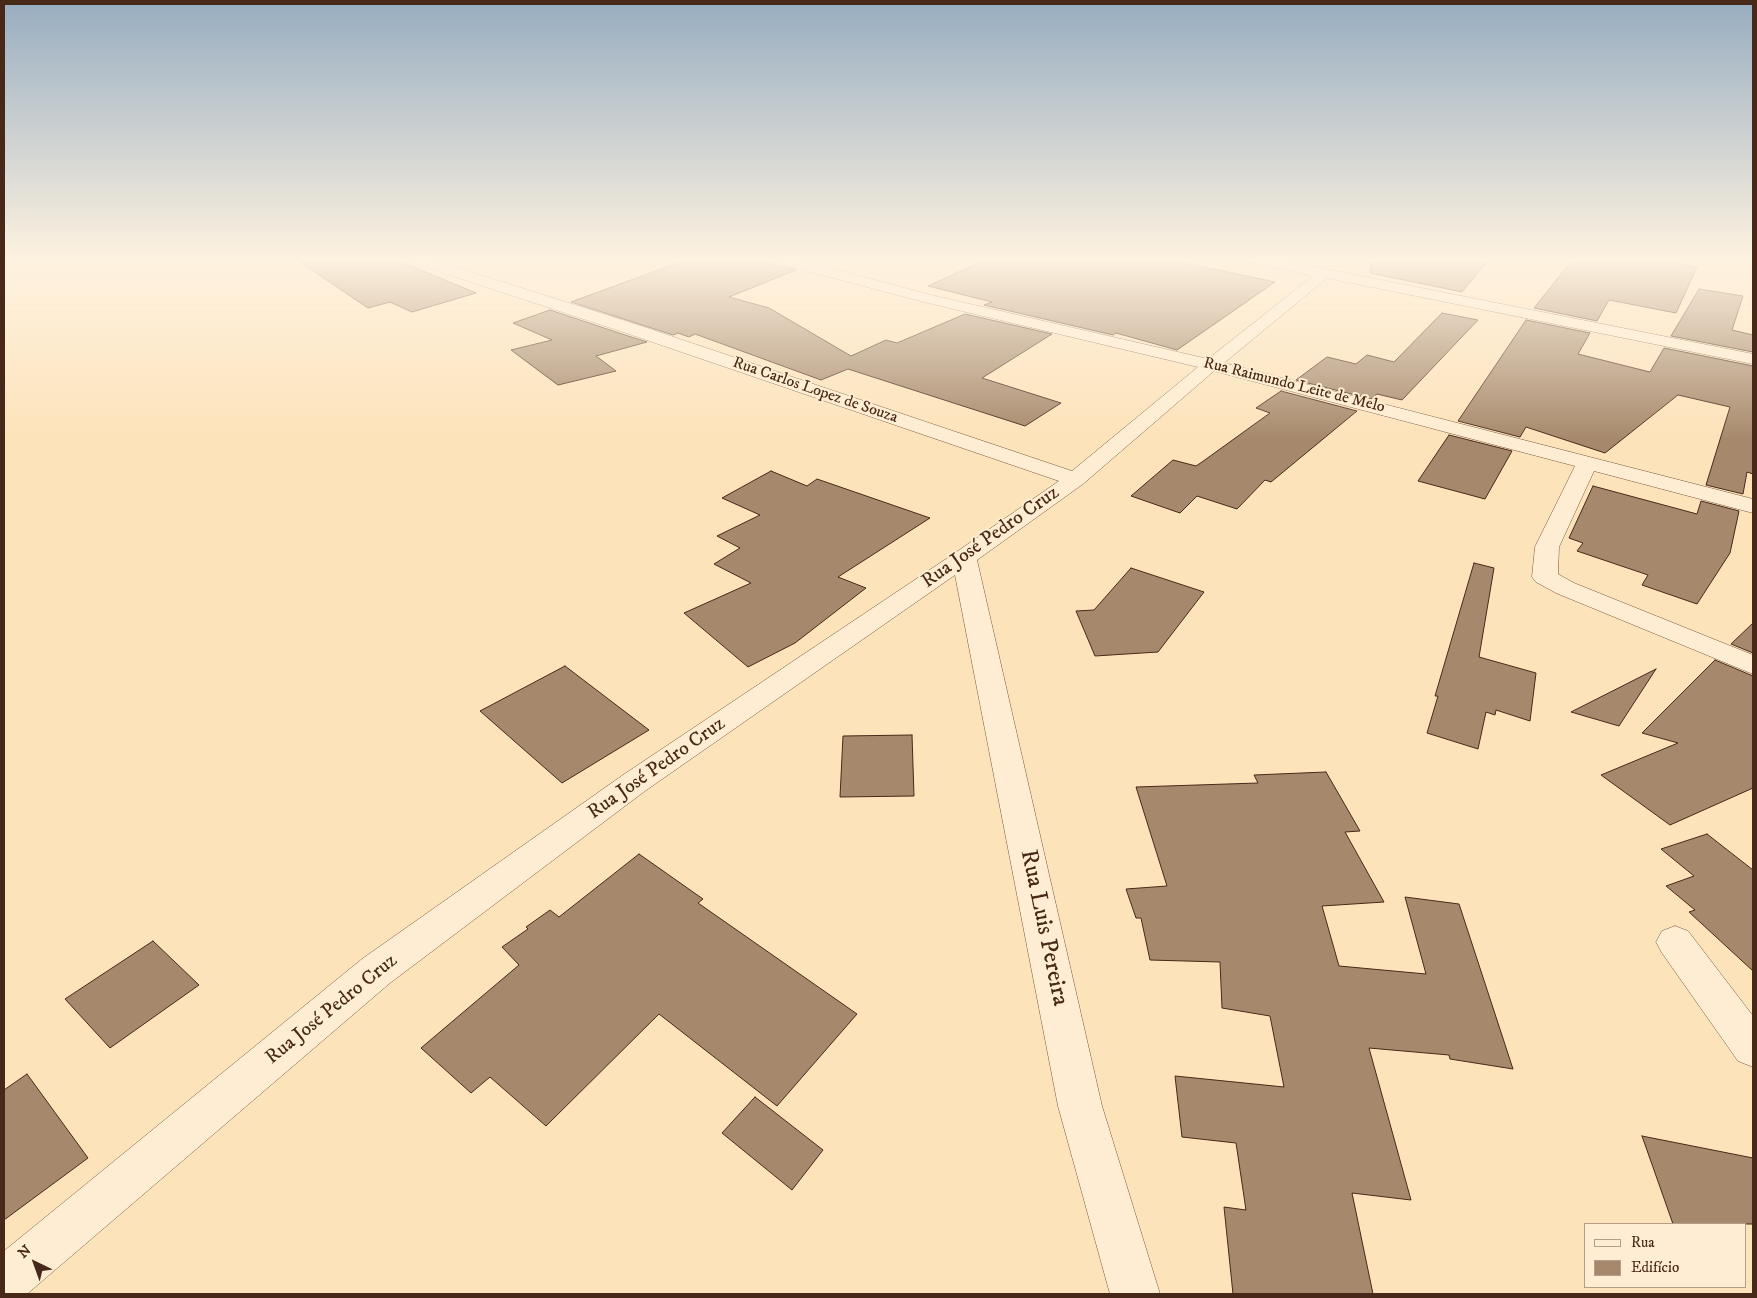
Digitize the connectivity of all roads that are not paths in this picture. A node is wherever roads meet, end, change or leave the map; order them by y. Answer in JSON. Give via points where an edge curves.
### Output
{"nodes":[{"id":1,"x":600,"y":319,"type":"edge"},
{"id":2,"x":1013,"y":319,"type":"edge"},
{"id":3,"x":1269,"y":319,"type":"edge"},
{"id":4,"x":1549,"y":319,"type":"edge"},
{"id":5,"x":1753,"y":359,"type":"edge"},
{"id":6,"x":1211,"y":365,"type":"junction"},
{"id":7,"x":1588,"y":462,"type":"junction"},
{"id":8,"x":1075,"y":479,"type":"junction"},
{"id":9,"x":1753,"y":506,"type":"edge"},
{"id":10,"x":964,"y":558,"type":"junction"},
{"id":11,"x":1753,"y":665,"type":"edge"},
{"id":12,"x":1675,"y":942,"type":"dead end"},
{"id":13,"x":1753,"y":1048,"type":"edge"},
{"id":14,"x":4,"y":1282,"type":"edge"},
{"id":15,"x":1135,"y":1294,"type":"edge"}],
"edges":[{"from":1,"to":8,"type":"street","name":"Rua Carlos Lopez de Souza"},
{"from":2,"to":6,"type":"street","name":"Rua Raimundo Leite de Melo"},
{"from":3,"to":6,"type":"street","name":"Rua José Pedro Cruz"},
{"from":4,"to":5,"type":"street"},
{"from":6,"to":7,"type":"street","name":"Rua Raimundo Leite de Melo"},
{"from":6,"to":8,"type":"street","name":"Rua José Pedro Cruz"},
{"from":7,"to":9,"type":"street","name":"Rua Raimundo Leite de Melo"},
{"from":7,"to":11,"type":"street","via":[[1547,547],[1545,577]]},
{"from":8,"to":10,"type":"street","name":"Rua José Pedro Cruz"},
{"from":10,"to":14,"type":"street","name":"Rua José Pedro Cruz","via":[[634,784],[376,971]]},
{"from":10,"to":15,"type":"street","name":"Rua Luis Pereira","via":[[1080,1106]]},
{"from":12,"to":13,"type":"street"}]}
